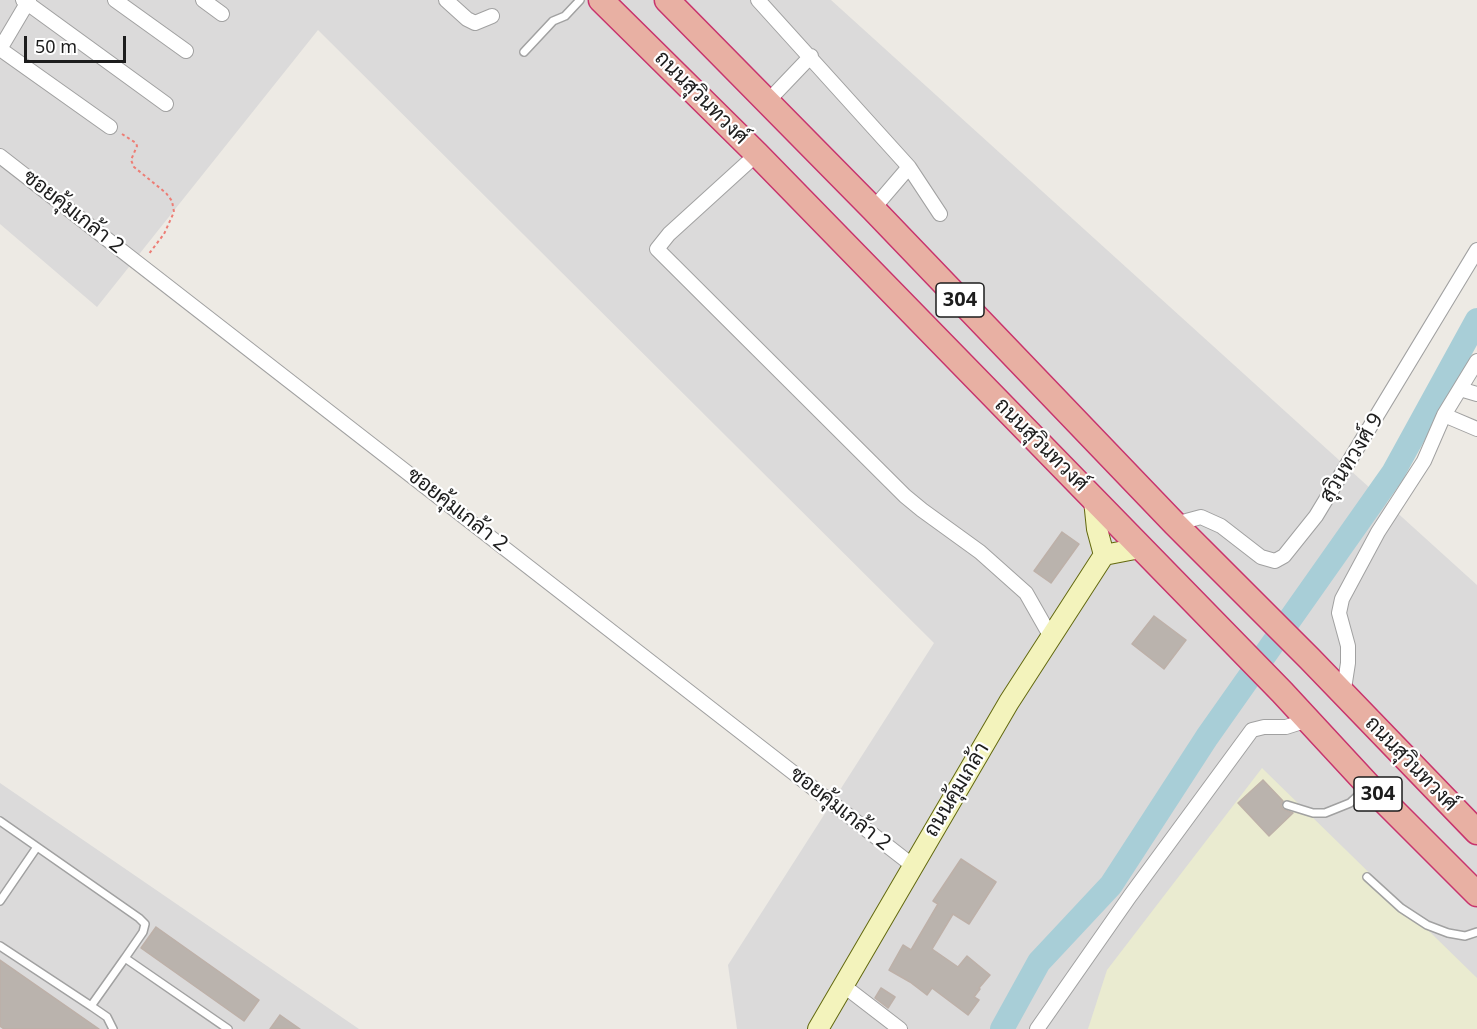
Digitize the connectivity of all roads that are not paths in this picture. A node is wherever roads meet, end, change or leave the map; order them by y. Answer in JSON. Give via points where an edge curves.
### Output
{"nodes":[{"id":1,"x":115,"y":0,"type":"edge"},
{"id":2,"x":203,"y":0,"type":"edge"},
{"id":3,"x":446,"y":0,"type":"edge"},
{"id":4,"x":580,"y":0,"type":"edge"},
{"id":5,"x":601,"y":0,"type":"edge"},
{"id":6,"x":668,"y":0,"type":"edge"},
{"id":7,"x":759,"y":0,"type":"edge"},
{"id":8,"x":26,"y":1,"type":"edge"},
{"id":9,"x":222,"y":14,"type":"dead end"},
{"id":10,"x":492,"y":16,"type":"dead end"},
{"id":11,"x":0,"y":49,"type":"edge"},
{"id":12,"x":186,"y":51,"type":"dead end"},
{"id":13,"x":524,"y":52,"type":"dead end"},
{"id":14,"x":811,"y":56,"type":"junction"},
{"id":15,"x":768,"y":101,"type":"junction"},
{"id":16,"x":166,"y":104,"type":"dead end"},
{"id":17,"x":110,"y":127,"type":"road end"},
{"id":18,"x":757,"y":154,"type":"junction"},
{"id":19,"x":0,"y":156,"type":"edge"},
{"id":20,"x":909,"y":167,"type":"junction"},
{"id":21,"x":873,"y":209,"type":"junction"},
{"id":22,"x":940,"y":214,"type":"dead end"},
{"id":23,"x":1477,"y":250,"type":"edge"},
{"id":24,"x":1477,"y":361,"type":"edge"},
{"id":25,"x":1460,"y":389,"type":"junction"},
{"id":26,"x":1477,"y":394,"type":"edge"},
{"id":27,"x":1444,"y":415,"type":"junction"},
{"id":28,"x":1477,"y":429,"type":"edge"},
{"id":29,"x":1094,"y":500,"type":"junction"},
{"id":30,"x":1175,"y":524,"type":"junction"},
{"id":31,"x":1140,"y":548,"type":"junction"},
{"id":32,"x":1104,"y":555,"type":"junction"},
{"id":33,"x":1051,"y":637,"type":"junction"},
{"id":34,"x":1343,"y":695,"type":"junction"},
{"id":35,"x":1308,"y":720,"type":"junction"},
{"id":36,"x":1369,"y":786,"type":"junction"},
{"id":37,"x":1287,"y":805,"type":"dead end"},
{"id":38,"x":0,"y":821,"type":"edge"},
{"id":39,"x":1477,"y":832,"type":"edge"},
{"id":40,"x":37,"y":847,"type":"junction"},
{"id":41,"x":912,"y":865,"type":"junction"},
{"id":42,"x":1367,"y":877,"type":"dead end"},
{"id":43,"x":1477,"y":894,"type":"edge"},
{"id":44,"x":0,"y":901,"type":"edge"},
{"id":45,"x":1477,"y":932,"type":"edge"},
{"id":46,"x":0,"y":946,"type":"edge"},
{"id":47,"x":125,"y":958,"type":"junction"},
{"id":48,"x":844,"y":986,"type":"junction"},
{"id":49,"x":91,"y":1006,"type":"junction"},
{"id":50,"x":113,"y":1029,"type":"edge"},
{"id":51,"x":228,"y":1029,"type":"edge"},
{"id":52,"x":818,"y":1029,"type":"edge"},
{"id":53,"x":900,"y":1029,"type":"edge"},
{"id":54,"x":1037,"y":1029,"type":"edge"}],
"edges":[{"from":1,"to":12,"type":"street"},
{"from":2,"to":9,"type":"street"},
{"from":3,"to":10,"type":"street","via":[[475,23]]},
{"from":4,"to":13,"type":"lane"},
{"from":5,"to":18,"type":"highway","name":"ถนนสุวินทวงศ์","number":"304"},
{"from":6,"to":15,"type":"highway","name":"ถนนสุวินทวงศ์","number":"304"},
{"from":7,"to":14,"type":"street"},
{"from":8,"to":11,"type":"street"},
{"from":8,"to":16,"type":"street"},
{"from":11,"to":17,"type":"street"},
{"from":14,"to":15,"type":"street"},
{"from":14,"to":20,"type":"street"},
{"from":15,"to":21,"type":"highway","name":"ถนนสุวินทวงศ์","number":"304"},
{"from":18,"to":29,"type":"highway","name":"ถนนสุวินทวงศ์","number":"304"},
{"from":18,"to":33,"type":"street","via":[[657,249],[904,496],[1026,593]]},
{"from":19,"to":41,"type":"street","name":"ซอยคุ้มเกล้า 2"},
{"from":20,"to":21,"type":"street"},
{"from":20,"to":22,"type":"street"},
{"from":21,"to":30,"type":"highway","name":"ถนนสุวินทวงศ์","number":"304"},
{"from":23,"to":30,"type":"street","name":"สุวินทวงศ์ 9","via":[[1316,516],[1284,556],[1275,561],[1261,557],[1221,526],[1201,517]]},
{"from":24,"to":25,"type":"street"},
{"from":25,"to":26,"type":"street"},
{"from":25,"to":27,"type":"street"},
{"from":27,"to":28,"type":"street"},
{"from":27,"to":34,"type":"street","via":[[1424,461],[1378,532],[1342,599],[1340,613],[1348,646]]},
{"from":29,"to":31,"type":"highway","name":"ถนนสุวินทวงศ์","number":"304"},
{"from":29,"to":32,"type":"main road"},
{"from":30,"to":34,"type":"highway","name":"ถนนสุวินทวงศ์","number":"304"},
{"from":31,"to":32,"type":"main road"},
{"from":31,"to":35,"type":"highway","name":"ถนนสุวินทวงศ์","number":"304"},
{"from":32,"to":33,"type":"main road","name":"ถนนคุ้มเกล้า"},
{"from":33,"to":41,"type":"main road","name":"ถนนคุ้มเกล้า"},
{"from":34,"to":39,"type":"highway","name":"ถนนสุวินทวงศ์","number":"304"},
{"from":35,"to":36,"type":"highway","name":"ถนนสุวินทวงศ์","number":"304"},
{"from":35,"to":54,"type":"street","via":[[1286,727],[1252,730]]},
{"from":36,"to":37,"type":"lane","via":[[1350,804],[1325,813]]},
{"from":36,"to":43,"type":"highway","name":"ถนนสุวินทวงศ์","number":"304"},
{"from":38,"to":40,"type":"lane"},
{"from":40,"to":44,"type":"lane"},
{"from":40,"to":47,"type":"lane","via":[[145,924]]},
{"from":41,"to":48,"type":"main road","name":"ถนนคุ้มเกล้า"},
{"from":42,"to":45,"type":"lane","via":[[1427,925],[1465,936]]},
{"from":46,"to":49,"type":"lane"},
{"from":47,"to":49,"type":"lane"},
{"from":47,"to":51,"type":"lane"},
{"from":48,"to":52,"type":"main road","name":"ถนนคุ้มเกล้า"},
{"from":48,"to":53,"type":"street"},
{"from":49,"to":50,"type":"lane","via":[[107,1017]]}]}
